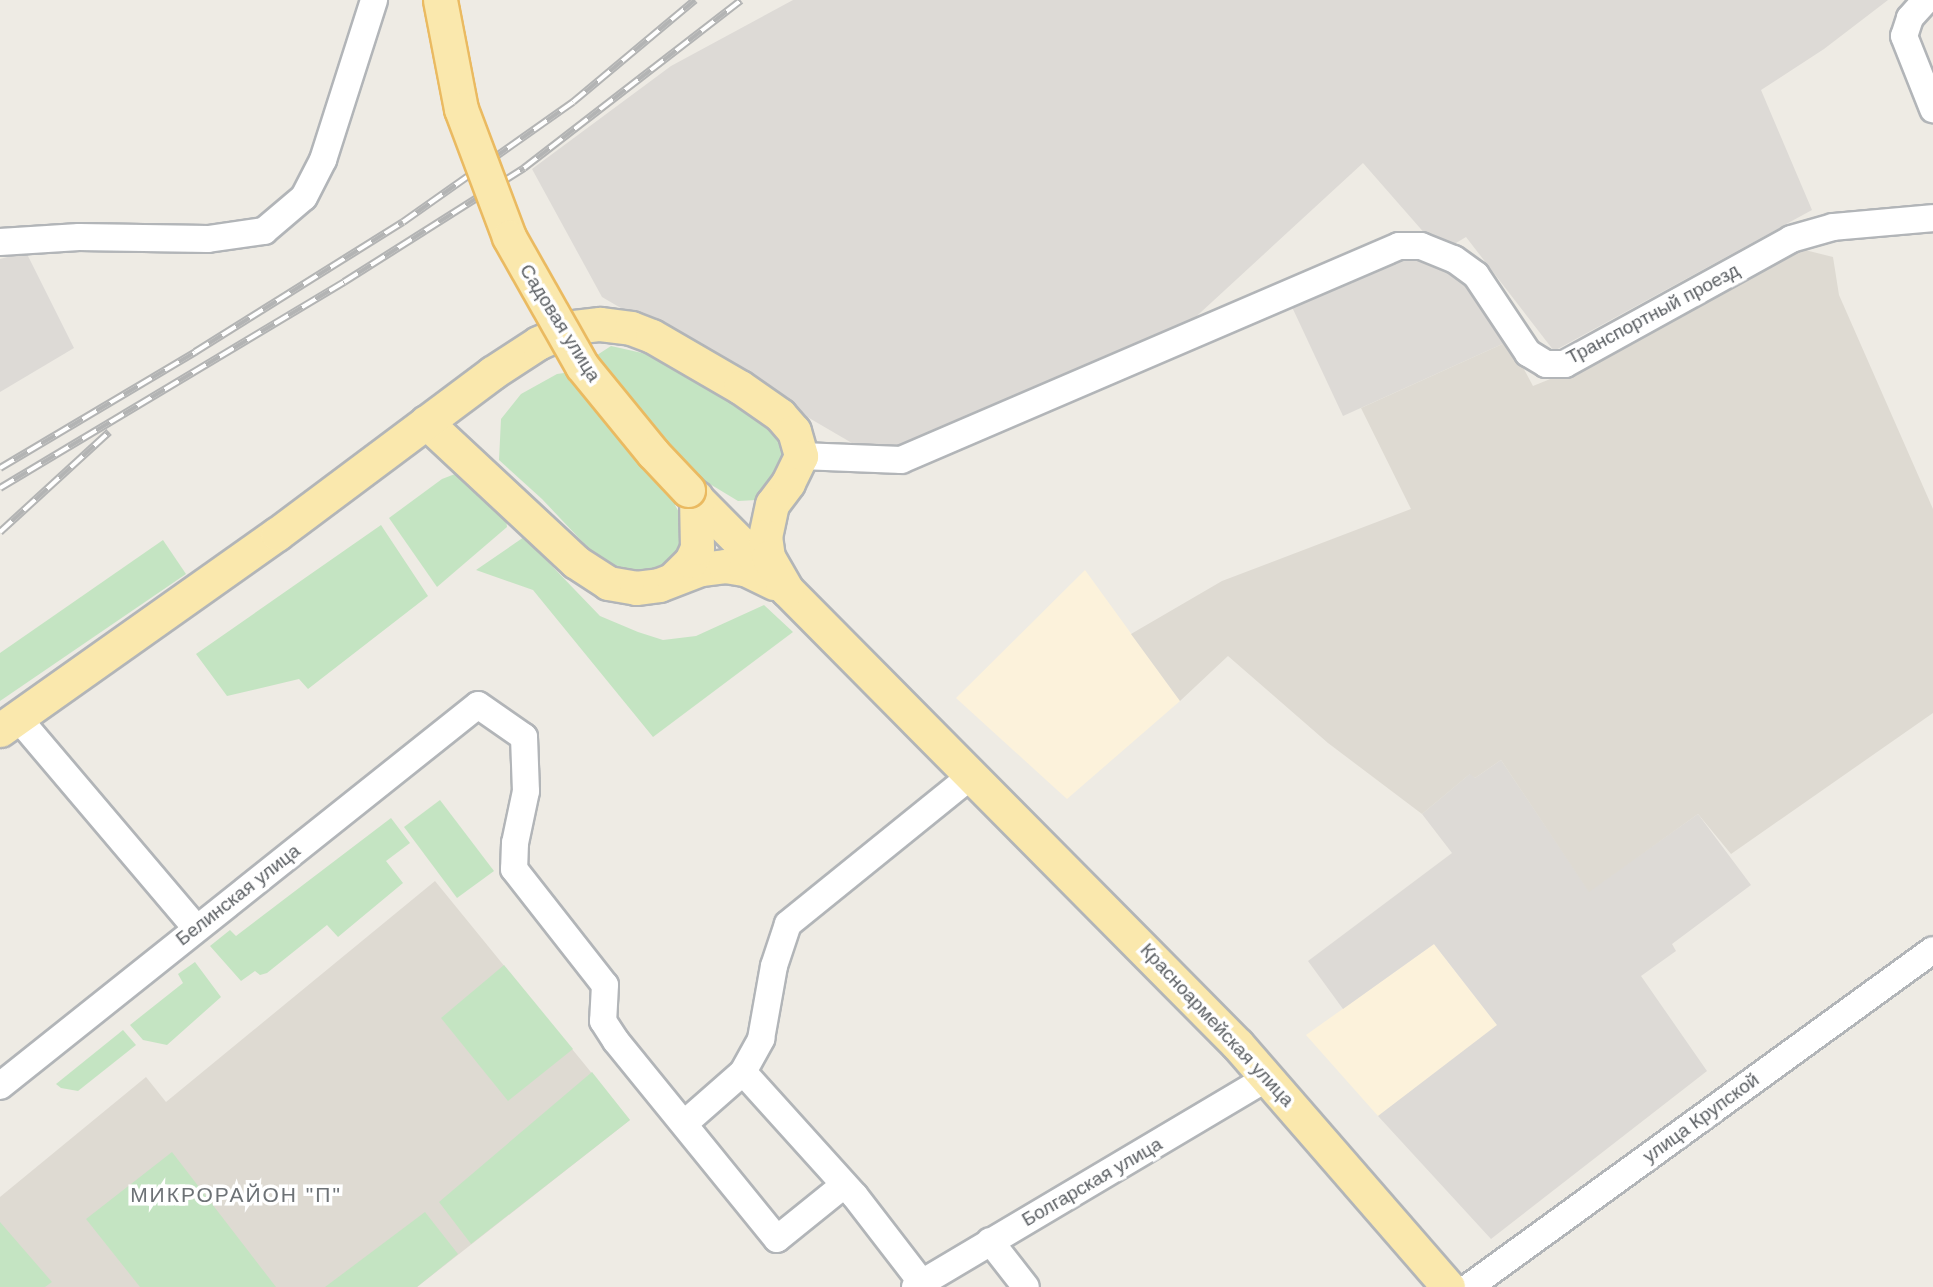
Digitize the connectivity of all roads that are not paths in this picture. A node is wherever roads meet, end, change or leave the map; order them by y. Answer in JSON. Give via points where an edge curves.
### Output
{"nodes":[{"id":1,"x":374,"y":0,"type":"edge"},
{"id":2,"x":440,"y":0,"type":"edge"},
{"id":3,"x":1926,"y":0,"type":"edge"},
{"id":4,"x":1933,"y":109,"type":"edge"},
{"id":5,"x":1933,"y":218,"type":"edge"},
{"id":6,"x":0,"y":242,"type":"edge"},
{"id":7,"x":426,"y":422,"type":"junction"},
{"id":8,"x":801,"y":456,"type":"junction"},
{"id":9,"x":692,"y":493,"type":"junction"},
{"id":10,"x":772,"y":504,"type":"junction"},
{"id":11,"x":673,"y":579,"type":"junction"},
{"id":12,"x":787,"y":590,"type":"junction"},
{"id":13,"x":843,"y":648,"type":"joint"},
{"id":14,"x":9,"y":724,"type":"edge"},
{"id":15,"x":973,"y":774,"type":"junction"},
{"id":16,"x":197,"y":928,"type":"junction"},
{"id":17,"x":1933,"y":950,"type":"edge"},
{"id":18,"x":743,"y":1072,"type":"junction"},
{"id":19,"x":1269,"y":1077,"type":"junction"},
{"id":20,"x":0,"y":1086,"type":"edge"},
{"id":21,"x":685,"y":1123,"type":"junction"},
{"id":22,"x":844,"y":1185,"type":"junction"},
{"id":23,"x":990,"y":1241,"type":"junction"},
{"id":24,"x":918,"y":1285,"type":"edge"},
{"id":25,"x":1026,"y":1287,"type":"edge"},
{"id":26,"x":1448,"y":1287,"type":"edge"},
{"id":27,"x":1469,"y":1287,"type":"edge"}],
"edges":[{"from":1,"to":6,"type":"street","via":[[323,160],[304,197],[264,232],[208,239],[38,237]]},
{"from":2,"to":9,"type":"main road","name":"Садовая улица","bridge":true,"via":[[461,109],[509,237],[582,366]]},
{"from":3,"to":4,"type":"street","via":[[1910,18],[1904,36]]},
{"from":5,"to":8,"type":"street","name":"Транспортный проезд","via":[[1833,227],[1791,239],[1565,364],[1546,363],[1528,353],[1476,275],[1465,267],[1420,246],[1399,246],[901,460]]},
{"from":7,"to":8,"type":"main road","via":[[538,343],[574,327],[600,324],[652,336],[740,387],[780,415],[794,431]]},
{"from":7,"to":11,"type":"main road","via":[[592,573],[608,583],[636,588]]},
{"from":7,"to":14,"type":"main road"},
{"from":8,"to":10,"type":"main road"},
{"from":9,"to":10,"type":"main road","via":[[745,513]]},
{"from":9,"to":11,"type":"main road","via":[[697,548]]},
{"from":9,"to":12,"type":"main road","name":"Садовая улица"},
{"from":10,"to":12,"type":"main road","via":[[765,547]]},
{"from":11,"to":12,"type":"main road","via":[[725,566],[745,569]]},
{"from":12,"to":13,"type":"main road","name":"Садовая улица"},
{"from":13,"to":15,"type":"main road","name":"Красноармейская улица"},
{"from":14,"to":16,"type":"street"},
{"from":15,"to":18,"type":"street","via":[[788,924],[774,966],[761,1039]]},
{"from":15,"to":19,"type":"main road","name":"Красноармейская улица"},
{"from":16,"to":20,"type":"street","name":"Белинская улица"},
{"from":16,"to":21,"type":"street","name":"Белинская улица","via":[[478,705],[524,737],[526,791],[514,869],[605,985],[603,1021],[616,1041]]},
{"from":17,"to":27,"type":"street","name":"улица Крупской"},
{"from":18,"to":21,"type":"street"},
{"from":18,"to":22,"type":"street"},
{"from":19,"to":23,"type":"street","name":"Болгарская улица"},
{"from":19,"to":26,"type":"main road","name":"Красноармейская улица"},
{"from":21,"to":22,"type":"street","via":[[777,1239]]},
{"from":22,"to":24,"type":"street"},
{"from":23,"to":24,"type":"street","name":"Болгарская улица"},
{"from":23,"to":25,"type":"street"}]}
